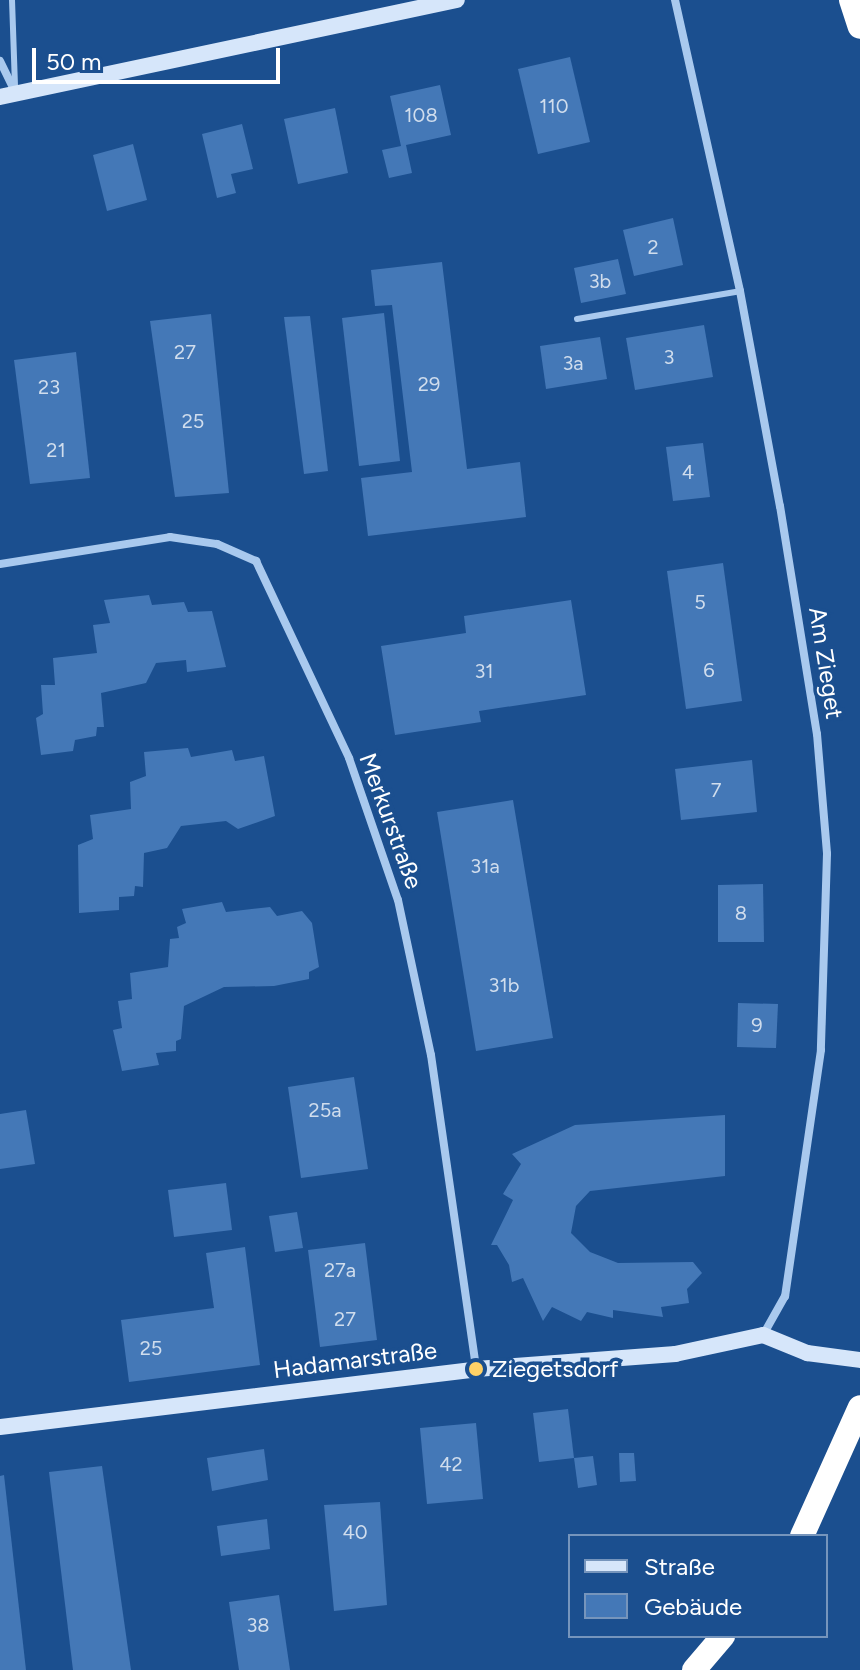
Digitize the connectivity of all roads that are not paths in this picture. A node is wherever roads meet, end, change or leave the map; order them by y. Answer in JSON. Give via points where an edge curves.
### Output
{"nodes":[{"id":1,"x":12,"y":0,"type":"edge"},
{"id":2,"x":457,"y":0,"type":"edge"},
{"id":3,"x":675,"y":0,"type":"edge"},
{"id":4,"x":851,"y":0,"type":"edge"},
{"id":5,"x":860,"y":27,"type":"edge"},
{"id":6,"x":0,"y":61,"type":"edge"},
{"id":7,"x":8,"y":94,"type":"edge"},
{"id":8,"x":740,"y":291,"type":"junction"},
{"id":9,"x":577,"y":319,"type":"dead end"},
{"id":10,"x":0,"y":564,"type":"edge"},
{"id":11,"x":763,"y":1335,"type":"junction"},
{"id":12,"x":860,"y":1360,"type":"edge"},
{"id":13,"x":476,"y":1369,"type":"junction"},
{"id":14,"x":860,"y":1407,"type":"edge"},
{"id":15,"x":0,"y":1427,"type":"edge"},
{"id":16,"x":803,"y":1534,"type":"edge"},
{"id":17,"x":721,"y":1638,"type":"edge"},
{"id":18,"x":694,"y":1670,"type":"edge"}],
"edges":[{"from":1,"to":7,"type":"lane"},
{"from":2,"to":7,"type":"street"},
{"from":3,"to":8,"type":"street","name":"Am Zieget"},
{"from":4,"to":5,"type":"highway"},
{"from":6,"to":7,"type":"street"},
{"from":8,"to":9,"type":"lane"},
{"from":8,"to":11,"type":"street","name":"Am Zieget","via":[[817,734],[827,854],[821,1050],[785,1296]]},
{"from":10,"to":13,"type":"street","name":"Merkurstraße","via":[[170,537],[217,544],[256,561],[349,758],[398,900],[431,1055]]},
{"from":11,"to":12,"type":"street","via":[[807,1353]]},
{"from":11,"to":13,"type":"street","name":"Hadamarstraße","via":[[675,1354]]},
{"from":13,"to":15,"type":"street","name":"Hadamarstraße"},
{"from":14,"to":16,"type":"highway"},
{"from":17,"to":18,"type":"highway"}]}
